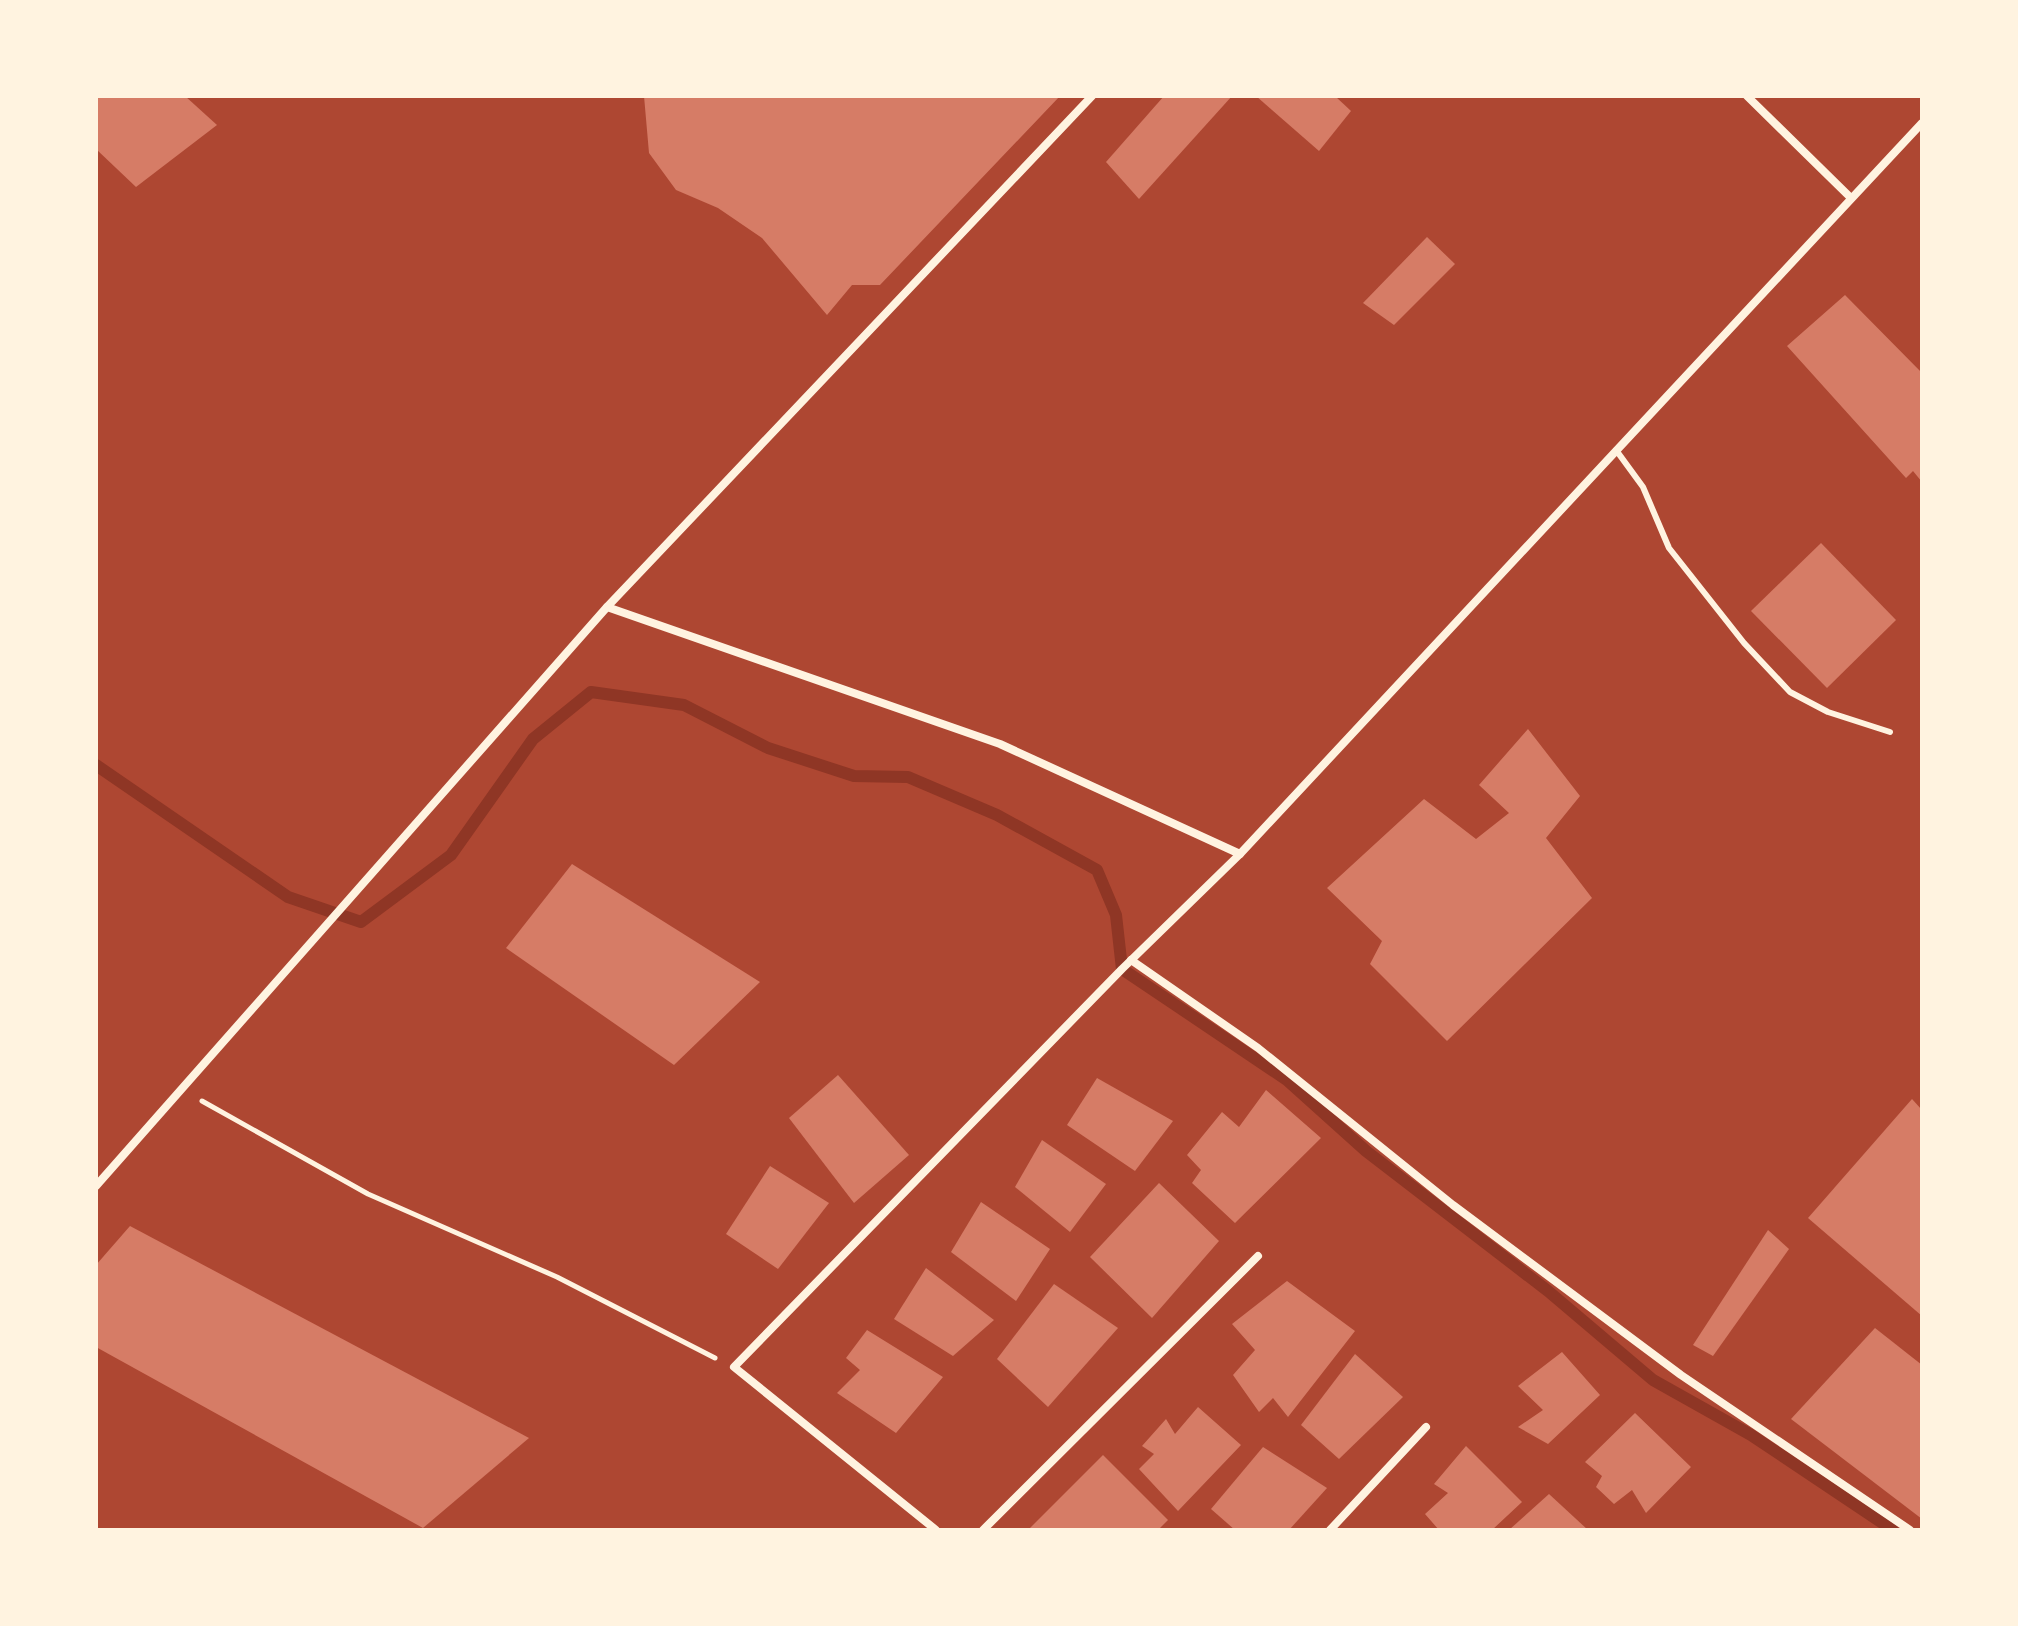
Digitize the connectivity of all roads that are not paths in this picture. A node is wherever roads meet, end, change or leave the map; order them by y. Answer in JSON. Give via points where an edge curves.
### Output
{"nodes":[{"id":1,"x":1092,"y":96,"type":"edge"},
{"id":2,"x":1747,"y":96,"type":"edge"},
{"id":3,"x":1922,"y":123,"type":"edge"},
{"id":4,"x":1851,"y":198,"type":"junction"},
{"id":5,"x":1616,"y":450,"type":"junction"},
{"id":6,"x":607,"y":607,"type":"junction"},
{"id":7,"x":1890,"y":732,"type":"dead end"},
{"id":8,"x":1240,"y":854,"type":"junction"},
{"id":9,"x":1131,"y":960,"type":"junction"},
{"id":10,"x":96,"y":1186,"type":"edge"},
{"id":11,"x":1258,"y":1256,"type":"dead end"},
{"id":12,"x":1426,"y":1427,"type":"dead end"},
{"id":13,"x":936,"y":1530,"type":"edge"},
{"id":14,"x":983,"y":1530,"type":"edge"},
{"id":15,"x":1330,"y":1530,"type":"edge"},
{"id":16,"x":1910,"y":1530,"type":"edge"}],
"edges":[{"from":1,"to":6,"type":"street"},
{"from":2,"to":4,"type":"street"},
{"from":3,"to":4,"type":"street"},
{"from":4,"to":5,"type":"street"},
{"from":5,"to":7,"type":"lane","via":[[1643,487],[1669,548],[1790,692],[1828,712]]},
{"from":5,"to":8,"type":"street"},
{"from":6,"to":8,"type":"street","via":[[1000,744]]},
{"from":6,"to":10,"type":"street"},
{"from":8,"to":9,"type":"street"},
{"from":9,"to":13,"type":"street","via":[[734,1367]]},
{"from":9,"to":16,"type":"street","via":[[1258,1048],[1453,1205],[1681,1375]]},
{"from":11,"to":14,"type":"street"},
{"from":12,"to":15,"type":"street"}]}
